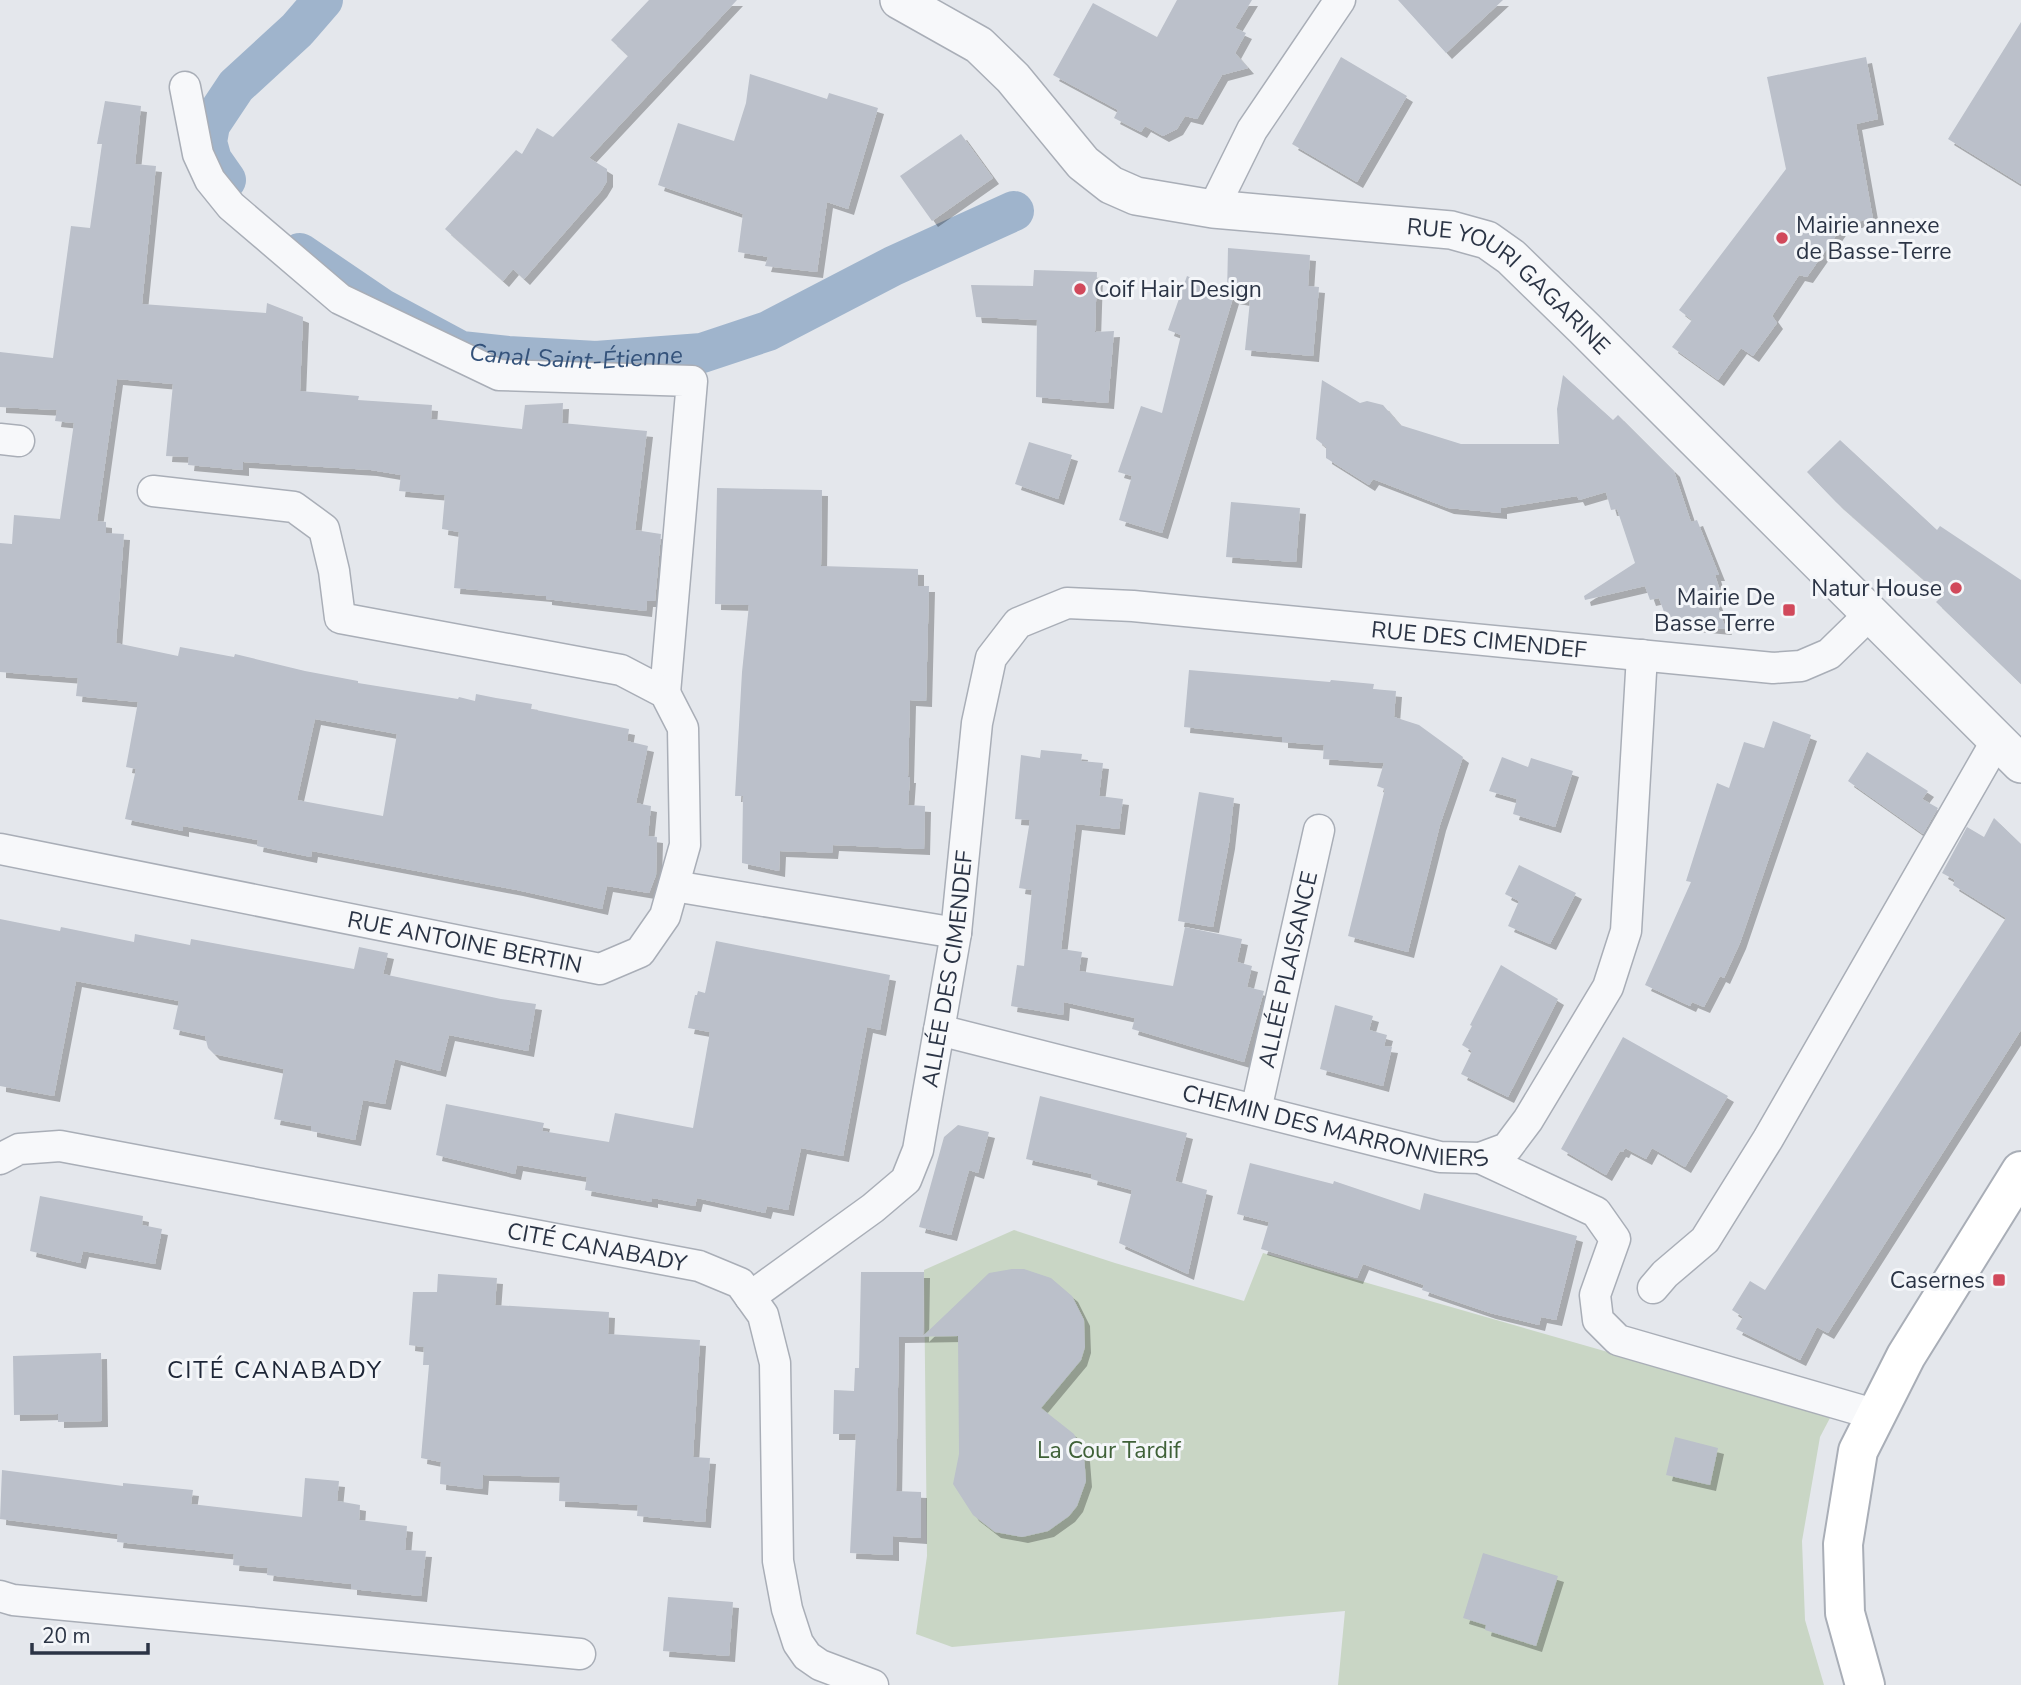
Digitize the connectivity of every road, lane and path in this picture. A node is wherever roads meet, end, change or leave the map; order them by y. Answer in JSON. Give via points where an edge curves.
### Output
{"nodes":[{"id":1,"x":899,"y":0,"type":"edge"},
{"id":2,"x":1340,"y":0,"type":"edge"},
{"id":3,"x":185,"y":88,"type":"dead end"},
{"id":4,"x":1213,"y":209,"type":"junction"},
{"id":5,"x":153,"y":491,"type":"dead end"},
{"id":6,"x":1067,"y":603,"type":"joint"},
{"id":7,"x":1871,"y":613,"type":"junction"},
{"id":8,"x":1642,"y":655,"type":"junction"},
{"id":9,"x":665,"y":693,"type":"junction"},
{"id":10,"x":2009,"y":752,"type":"edge"},
{"id":11,"x":1319,"y":830,"type":"dead end"},
{"id":12,"x":0,"y":849,"type":"edge"},
{"id":13,"x":674,"y":886,"type":"junction"},
{"id":14,"x":956,"y":933,"type":"junction"},
{"id":15,"x":939,"y":1030,"type":"junction"},
{"id":16,"x":1256,"y":1110,"type":"junction"},
{"id":17,"x":1480,"y":1158,"type":"junction"},
{"id":18,"x":0,"y":1159,"type":"edge"},
{"id":19,"x":2021,"y":1171,"type":"edge"},
{"id":20,"x":1653,"y":1288,"type":"dead end"},
{"id":21,"x":750,"y":1297,"type":"junction"},
{"id":22,"x":1877,"y":1415,"type":"junction"},
{"id":23,"x":0,"y":1596,"type":"edge"},
{"id":24,"x":580,"y":1654,"type":"dead end"},
{"id":25,"x":873,"y":1685,"type":"edge"},
{"id":26,"x":1864,"y":1685,"type":"edge"}],
"edges":[{"from":1,"to":4,"type":"street","name":"RUE YOURI GAGARINE","via":[[979,45],[1013,78],[1083,163],[1111,185],[1136,196]]},
{"from":2,"to":4,"type":"street","via":[[1252,130]]},
{"from":3,"to":9,"type":"street","via":[[198,153],[210,180],[231,206],[340,299],[499,374],[692,381]]},
{"from":4,"to":7,"type":"street","name":"RUE YOURI GAGARINE","via":[[1451,230],[1487,240],[1520,265]]},
{"from":5,"to":9,"type":"street","via":[[294,507],[324,529],[340,618],[621,670]]},
{"from":6,"to":8,"type":"street","name":"RUE DES CIMENDEF"},
{"from":6,"to":14,"type":"street","name":"ALLÉE DES CIMENDEF","via":[[1018,623],[991,658],[977,723]]},
{"from":7,"to":8,"type":"street","name":"RUE DES CIMENDEF","via":[[1829,654],[1801,666],[1773,668]]},
{"from":7,"to":10,"type":"street","name":"RUE YOURI GAGARINE"},
{"from":8,"to":17,"type":"street","name":"CHEMIN DES MARRONNIERS","via":[[1626,931],[1608,987],[1528,1120],[1507,1148]]},
{"from":9,"to":13,"type":"street","name":"RUE ANTOINE BERTIN","via":[[683,728],[685,845]]},
{"from":10,"to":20,"type":"street","via":[[1705,1240]]},
{"from":11,"to":16,"type":"street","name":"ALLÉE PLAISANCE"},
{"from":12,"to":13,"type":"street","name":"RUE ANTOINE BERTIN","via":[[600,969],[640,952],[665,916]]},
{"from":13,"to":14,"type":"street"},
{"from":14,"to":15,"type":"street","name":"ALLÉE DES CIMENDEF"},
{"from":15,"to":16,"type":"street","name":"CHEMIN DES MARRONNIERS"},
{"from":15,"to":21,"type":"street","name":"ALLÉE DES CIMENDEF","via":[[918,1150],[906,1180]]},
{"from":16,"to":17,"type":"street","name":"CHEMIN DES MARRONNIERS","via":[[1440,1157]]},
{"from":17,"to":22,"type":"street","via":[[1596,1212],[1615,1239],[1595,1295],[1598,1320],[1618,1340]]},
{"from":18,"to":21,"type":"street","name":"CITÉ CANABADY","via":[[19,1149],[60,1146],[699,1266],[740,1283]]},
{"from":19,"to":22,"type":"main road","via":[[1906,1356]]},
{"from":21,"to":25,"type":"street","name":"CITÉ CANABADY","via":[[763,1315],[775,1363],[778,1561],[787,1609],[807,1656]]},
{"from":22,"to":26,"type":"main road","via":[[1858,1451],[1843,1544],[1845,1613]]},
{"from":23,"to":24,"type":"street"}]}
